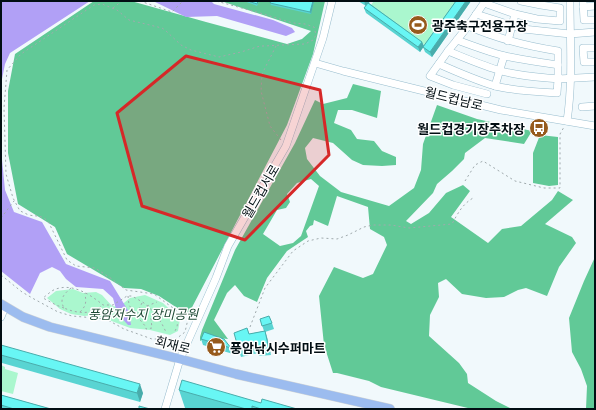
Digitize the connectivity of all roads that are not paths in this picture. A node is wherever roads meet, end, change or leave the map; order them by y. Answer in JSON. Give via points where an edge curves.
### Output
{"nodes":[{"id":1,"x":332,"y":1,"type":"edge"},
{"id":2,"x":521,"y":1,"type":"edge"},
{"id":3,"x":570,"y":1,"type":"edge"},
{"id":4,"x":484,"y":2,"type":"edge"},
{"id":5,"x":560,"y":4,"type":"edge"},
{"id":6,"x":583,"y":4,"type":"edge"},
{"id":7,"x":595,"y":6,"type":"edge"},
{"id":8,"x":476,"y":14,"type":"junction"},
{"id":9,"x":515,"y":14,"type":"junction"},
{"id":10,"x":595,"y":20,"type":"edge"},
{"id":11,"x":468,"y":26,"type":"junction"},
{"id":12,"x":511,"y":26,"type":"junction"},
{"id":13,"x":595,"y":32,"type":"edge"},
{"id":14,"x":570,"y":34,"type":"junction"},
{"id":15,"x":457,"y":40,"type":"junction"},
{"id":16,"x":508,"y":41,"type":"junction"},
{"id":17,"x":595,"y":48,"type":"edge"},
{"id":18,"x":448,"y":51,"type":"junction"},
{"id":19,"x":504,"y":56,"type":"junction"},
{"id":20,"x":595,"y":62,"type":"edge"},
{"id":21,"x":315,"y":63,"type":"junction"},
{"id":22,"x":439,"y":64,"type":"junction"},
{"id":23,"x":558,"y":65,"type":"junction"},
{"id":24,"x":500,"y":71,"type":"junction"},
{"id":25,"x":595,"y":77,"type":"edge"},
{"id":26,"x":571,"y":78,"type":"junction"},
{"id":27,"x":558,"y":79,"type":"junction"},
{"id":28,"x":495,"y":86,"type":"junction"},
{"id":29,"x":487,"y":94,"type":"dead end"},
{"id":30,"x":595,"y":106,"type":"edge"},
{"id":31,"x":582,"y":107,"type":"dead end"},
{"id":32,"x":567,"y":121,"type":"junction"},
{"id":33,"x":595,"y":126,"type":"edge"},
{"id":34,"x":3,"y":305,"type":"edge"},
{"id":35,"x":1,"y":317,"type":"edge"},
{"id":36,"x":180,"y":359,"type":"junction"},
{"id":37,"x":362,"y":406,"type":"edge"},
{"id":38,"x":165,"y":409,"type":"edge"},
{"id":39,"x":390,"y":409,"type":"edge"}],
"edges":[{"from":1,"to":21,"type":"street","name":"월드컵서로"},
{"from":2,"to":5,"type":"street","via":[[541,5]]},
{"from":3,"to":14,"type":"street"},
{"from":4,"to":8,"type":"street"},
{"from":4,"to":9,"type":"street"},
{"from":5,"to":9,"type":"street","via":[[560,21]]},
{"from":6,"to":7,"type":"street"},
{"from":6,"to":10,"type":"street","via":[[584,20]]},
{"from":8,"to":11,"type":"street"},
{"from":8,"to":12,"type":"street"},
{"from":9,"to":12,"type":"street"},
{"from":11,"to":15,"type":"street"},
{"from":11,"to":16,"type":"street"},
{"from":12,"to":14,"type":"street"},
{"from":12,"to":16,"type":"street"},
{"from":13,"to":14,"type":"street"},
{"from":14,"to":26,"type":"street"},
{"from":15,"to":18,"type":"street"},
{"from":15,"to":19,"type":"street"},
{"from":16,"to":23,"type":"street","via":[[558,51]]},
{"from":17,"to":20,"type":"street","via":[[583,48],[584,62]]},
{"from":18,"to":22,"type":"street"},
{"from":18,"to":24,"type":"street"},
{"from":19,"to":23,"type":"street"},
{"from":19,"to":24,"type":"street"},
{"from":21,"to":32,"type":"street","name":"월드컵남로","via":[[501,110]]},
{"from":21,"to":36,"type":"street","name":"월드컵서로","via":[[286,146],[228,246]]},
{"from":22,"to":28,"type":"street"},
{"from":22,"to":29,"type":"street","via":[[430,76]]},
{"from":23,"to":27,"type":"street"},
{"from":24,"to":27,"type":"street"},
{"from":24,"to":28,"type":"street"},
{"from":25,"to":26,"type":"street"},
{"from":26,"to":27,"type":"street"},
{"from":26,"to":32,"type":"street"},
{"from":27,"to":28,"type":"street","via":[[557,93],[528,92]]},
{"from":30,"to":31,"type":"street"},
{"from":32,"to":33,"type":"street","name":"월드컵남로"},
{"from":34,"to":35,"type":"street"},
{"from":34,"to":36,"type":"main road","name":"회재로","via":[[23,317],[50,327]]},
{"from":36,"to":37,"type":"main road","name":"회재로"},
{"from":36,"to":38,"type":"street","name":"월드컵서로"},
{"from":37,"to":39,"type":"main road","name":"회재로"}]}
